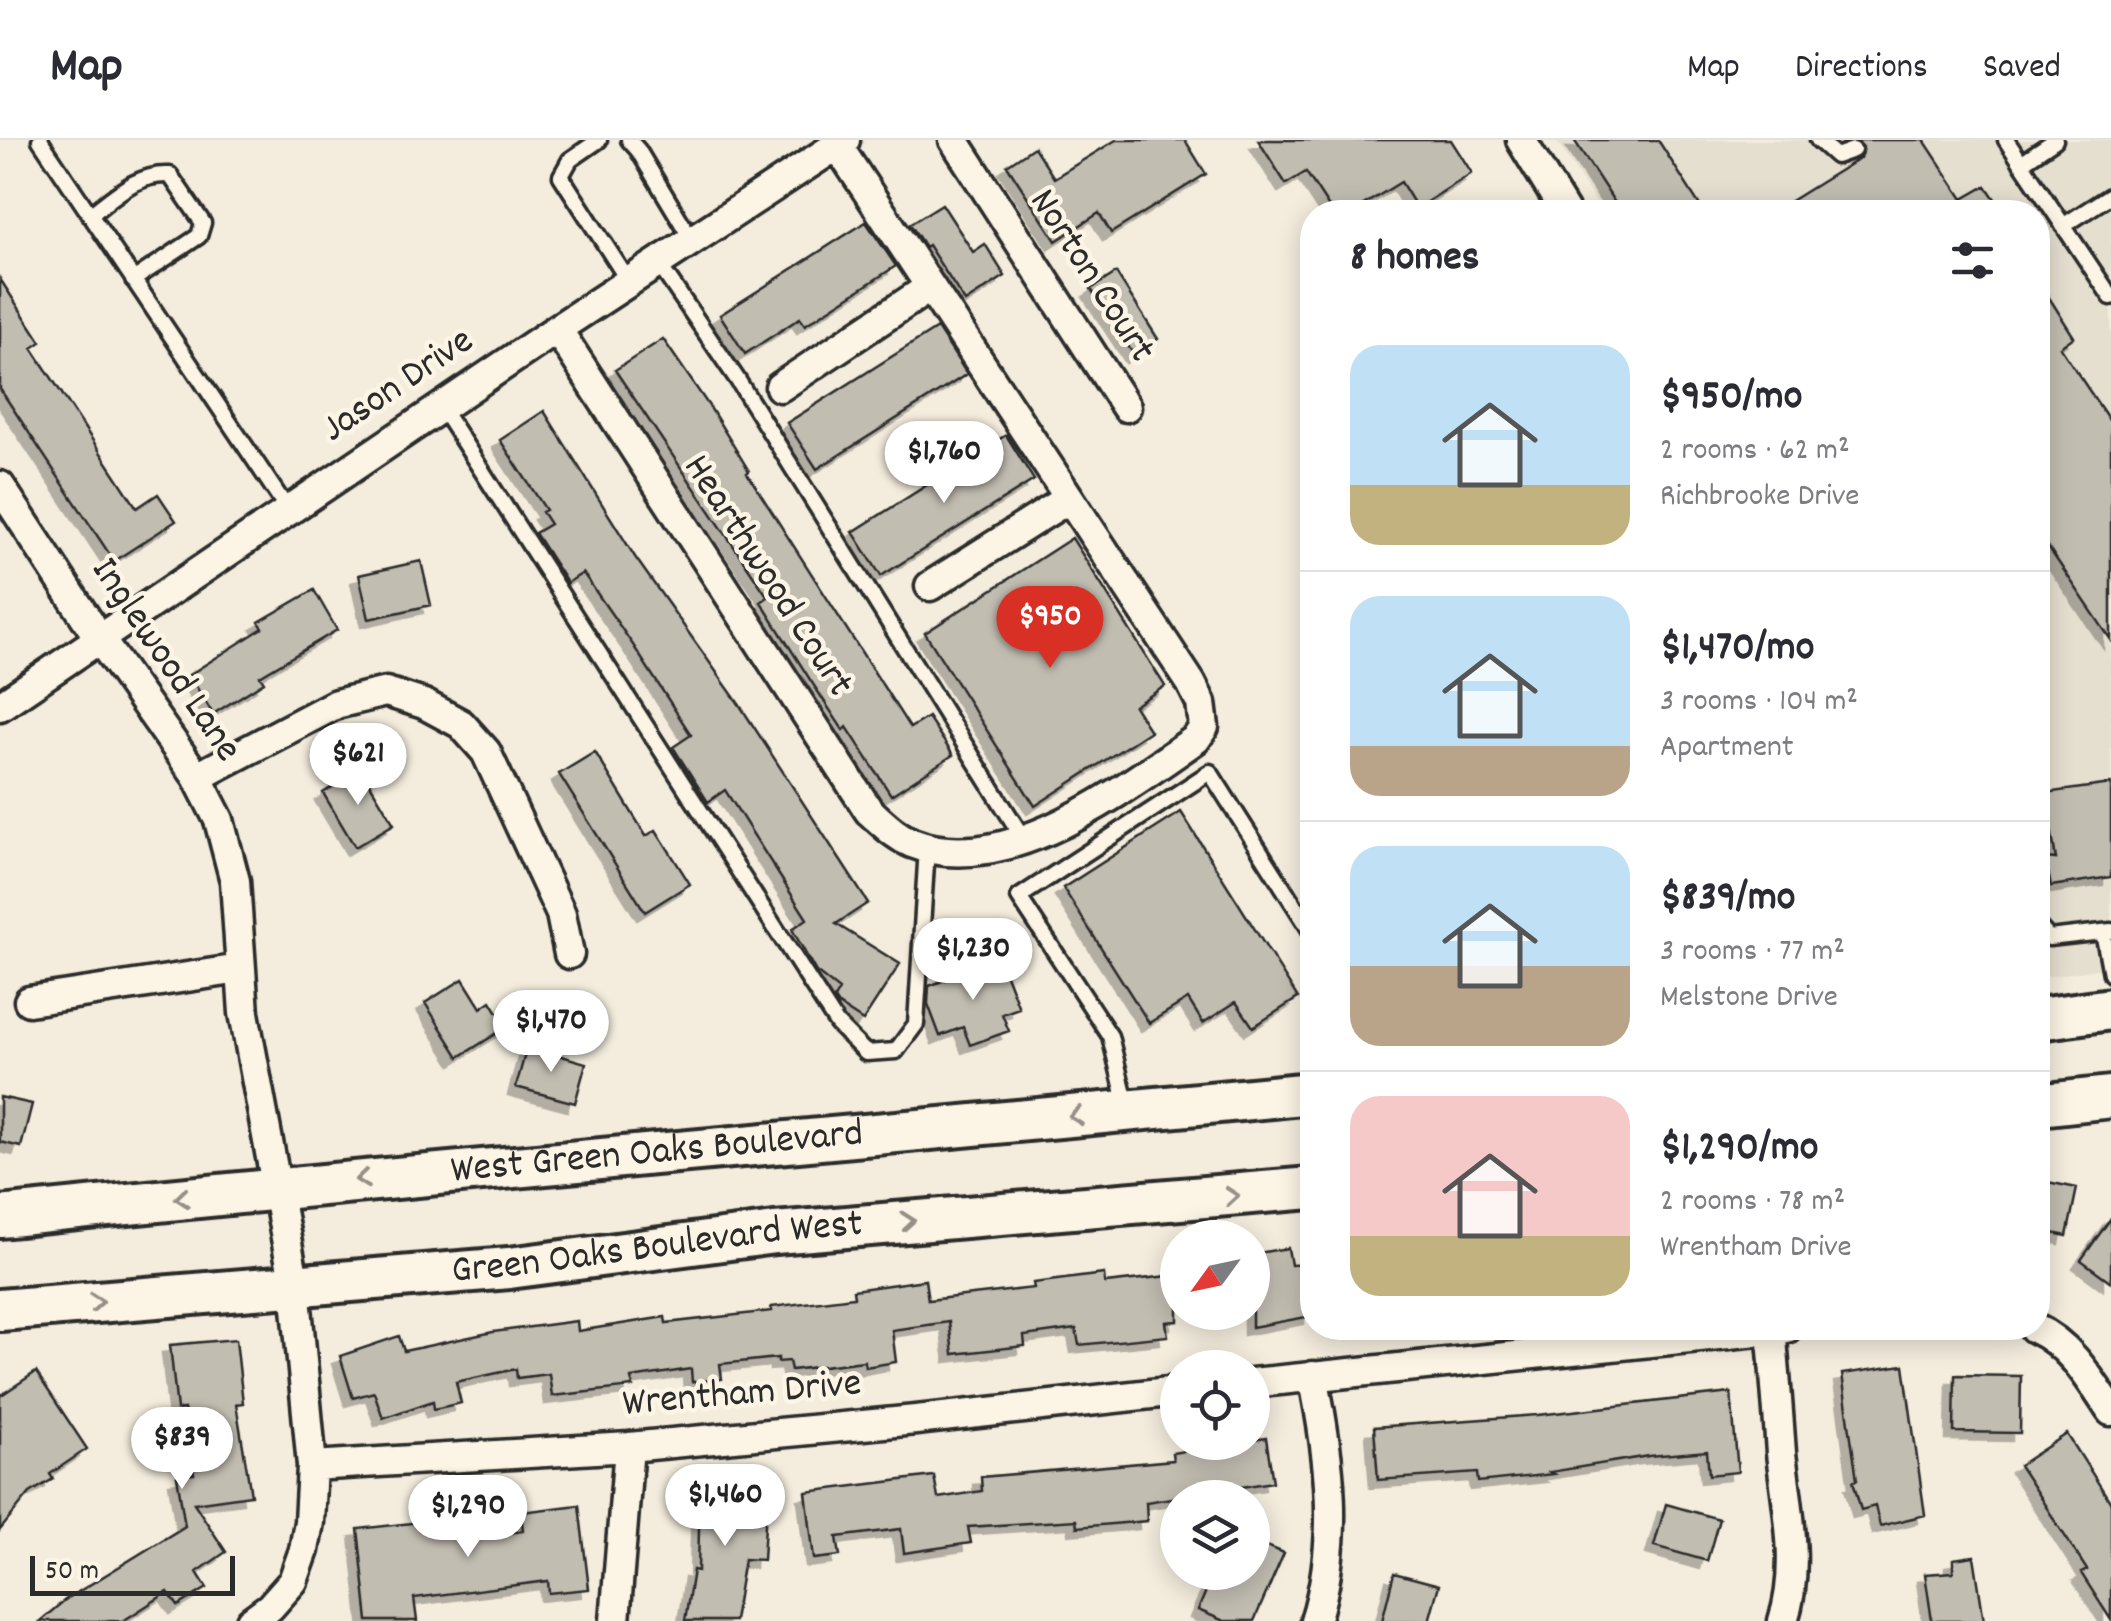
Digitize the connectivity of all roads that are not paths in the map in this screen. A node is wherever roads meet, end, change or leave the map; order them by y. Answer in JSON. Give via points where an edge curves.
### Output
{"nodes":[{"id":1,"x":40,"y":140,"type":"edge"},
{"id":2,"x":598,"y":140,"type":"edge"},
{"id":3,"x":629,"y":140,"type":"edge"},
{"id":4,"x":954,"y":140,"type":"edge"},
{"id":5,"x":1521,"y":140,"type":"edge"},
{"id":6,"x":1818,"y":140,"type":"edge"},
{"id":7,"x":2006,"y":140,"type":"edge"},
{"id":8,"x":2055,"y":140,"type":"edge"},
{"id":9,"x":841,"y":142,"type":"edge"},
{"id":10,"x":1853,"y":150,"type":"dead end"},
{"id":11,"x":2021,"y":163,"type":"junction"},
{"id":12,"x":2111,"y":195,"type":"edge"},
{"id":13,"x":1558,"y":200,"type":"edge"},
{"id":14,"x":2046,"y":200,"type":"edge"},
{"id":15,"x":2050,"y":206,"type":"edge"},
{"id":16,"x":90,"y":215,"type":"junction"},
{"id":17,"x":2063,"y":226,"type":"junction"},
{"id":18,"x":692,"y":240,"type":"junction"},
{"id":19,"x":658,"y":263,"type":"junction"},
{"id":20,"x":134,"y":280,"type":"junction"},
{"id":21,"x":629,"y":282,"type":"junction"},
{"id":22,"x":930,"y":287,"type":"junction"},
{"id":23,"x":2109,"y":291,"type":"edge"},
{"id":24,"x":557,"y":329,"type":"junction"},
{"id":25,"x":780,"y":388,"type":"dead end"},
{"id":26,"x":441,"y":407,"type":"junction"},
{"id":27,"x":1126,"y":407,"type":"dead end"},
{"id":28,"x":0,"y":486,"type":"edge"},
{"id":29,"x":1068,"y":499,"type":"junction"},
{"id":30,"x":288,"y":510,"type":"junction"},
{"id":31,"x":930,"y":586,"type":"dead end"},
{"id":32,"x":99,"y":638,"type":"junction"},
{"id":33,"x":0,"y":706,"type":"edge"},
{"id":34,"x":197,"y":777,"type":"junction"},
{"id":35,"x":1023,"y":838,"type":"junction"},
{"id":36,"x":926,"y":847,"type":"junction"},
{"id":37,"x":1300,"y":914,"type":"edge"},
{"id":38,"x":2107,"y":932,"type":"edge"},
{"id":39,"x":2050,"y":938,"type":"edge"},
{"id":40,"x":570,"y":954,"type":"dead end"},
{"id":41,"x":240,"y":969,"type":"junction"},
{"id":42,"x":2111,"y":974,"type":"edge"},
{"id":43,"x":30,"y":1001,"type":"dead end"},
{"id":44,"x":2111,"y":1009,"type":"edge"},
{"id":45,"x":2050,"y":1017,"type":"edge"},
{"id":46,"x":1300,"y":1094,"type":"edge"},
{"id":47,"x":2111,"y":1097,"type":"edge"},
{"id":48,"x":2050,"y":1104,"type":"edge"},
{"id":49,"x":1128,"y":1111,"type":"junction"},
{"id":50,"x":278,"y":1188,"type":"junction"},
{"id":51,"x":1300,"y":1189,"type":"edge"},
{"id":52,"x":0,"y":1217,"type":"edge"},
{"id":53,"x":295,"y":1286,"type":"junction"},
{"id":54,"x":0,"y":1310,"type":"edge"},
{"id":55,"x":2050,"y":1338,"type":"edge"},
{"id":56,"x":1578,"y":1340,"type":"edge"},
{"id":57,"x":1779,"y":1340,"type":"edge"},
{"id":58,"x":1312,"y":1376,"type":"junction"},
{"id":59,"x":1270,"y":1381,"type":"edge"},
{"id":60,"x":1160,"y":1393,"type":"edge"},
{"id":61,"x":2111,"y":1411,"type":"edge"},
{"id":62,"x":629,"y":1447,"type":"junction"},
{"id":63,"x":312,"y":1466,"type":"junction"},
{"id":64,"x":251,"y":1621,"type":"edge"},
{"id":65,"x":615,"y":1621,"type":"edge"},
{"id":66,"x":1315,"y":1621,"type":"edge"},
{"id":67,"x":1783,"y":1621,"type":"edge"}],
"edges":[{"from":1,"to":16,"type":"lane"},
{"from":2,"to":21,"type":"lane","via":[[570,160],[561,176]]},
{"from":3,"to":18,"type":"lane"},
{"from":4,"to":27,"type":"street","name":"Norton Court"},
{"from":5,"to":13,"type":"street"},
{"from":6,"to":10,"type":"lane","via":[[1836,156]]},
{"from":7,"to":11,"type":"lane"},
{"from":8,"to":11,"type":"lane"},
{"from":9,"to":18,"type":"street","name":"Jason Drive"},
{"from":9,"to":22,"type":"street"},
{"from":11,"to":14,"type":"lane"},
{"from":12,"to":17,"type":"lane"},
{"from":15,"to":17,"type":"lane"},
{"from":16,"to":20,"type":"lane"},
{"from":16,"to":20,"type":"lane","via":[[154,174],[170,175],[186,196],[203,223],[199,236]]},
{"from":17,"to":23,"type":"lane"},
{"from":18,"to":19,"type":"street","name":"Jason Drive"},
{"from":19,"to":21,"type":"street","name":"Jason Drive"},
{"from":19,"to":35,"type":"lane","via":[[748,395]]},
{"from":20,"to":30,"type":"lane"},
{"from":21,"to":24,"type":"street","name":"Jason Drive"},
{"from":22,"to":25,"type":"street"},
{"from":22,"to":29,"type":"street"},
{"from":24,"to":26,"type":"street","name":"Jason Drive"},
{"from":24,"to":36,"type":"street","name":"Hearthwood Court","via":[[870,811],[895,834]]},
{"from":26,"to":30,"type":"street","name":"Jason Drive"},
{"from":26,"to":36,"type":"lane","via":[[837,1024],[866,1053],[896,1052],[916,1024]]},
{"from":28,"to":32,"type":"street","name":"Inglewood Lane"},
{"from":29,"to":31,"type":"street"},
{"from":29,"to":35,"type":"street","via":[[1192,683],[1204,728],[1127,786]]},
{"from":30,"to":32,"type":"street","name":"Jason Drive"},
{"from":32,"to":33,"type":"street","name":"Jason Drive"},
{"from":32,"to":34,"type":"street","name":"Inglewood Lane"},
{"from":34,"to":40,"type":"street","via":[[336,704],[386,692],[424,704],[461,724],[486,752],[561,914]]},
{"from":34,"to":41,"type":"street","name":"Inglewood Lane","via":[[219,820],[234,881]]},
{"from":35,"to":36,"type":"street","via":[[971,852]]},
{"from":37,"to":49,"type":"lane","via":[[1210,772],[1019,898],[1110,1036]]},
{"from":38,"to":39,"type":"lane"},
{"from":38,"to":42,"type":"lane"},
{"from":41,"to":43,"type":"street"},
{"from":41,"to":50,"type":"street","name":"Inglewood Lane"},
{"from":44,"to":45,"type":"main road"},
{"from":46,"to":49,"type":"main road","name":"West Green Oaks Boulevard"},
{"from":47,"to":48,"type":"main road"},
{"from":49,"to":50,"type":"main road","name":"West Green Oaks Boulevard","one_way":true},
{"from":50,"to":52,"type":"main road","name":"West Green Oaks Boulevard","one_way":true},
{"from":50,"to":53,"type":"street","name":"Inglewood Lane"},
{"from":53,"to":51,"type":"main road","name":"Green Oaks Boulevard West","one_way":true,"via":[[510,1268],[775,1233]]},
{"from":54,"to":53,"type":"main road","name":"Green Oaks Boulevard West","one_way":true},
{"from":53,"to":63,"type":"street","name":"Inglewood Lane"},
{"from":55,"to":61,"type":"street","via":[[2082,1368]]},
{"from":56,"to":58,"type":"street"},
{"from":57,"to":67,"type":"street","via":[[1782,1458],[1791,1515]]},
{"from":58,"to":59,"type":"street"},
{"from":58,"to":66,"type":"street","via":[[1331,1509],[1327,1579]]},
{"from":60,"to":62,"type":"street","name":"Wrentham Drive"},
{"from":62,"to":63,"type":"street","name":"Wrentham Drive"},
{"from":62,"to":65,"type":"street"},
{"from":63,"to":64,"type":"street","name":"Inglewood Lane","via":[[309,1522],[293,1581]]}]}
